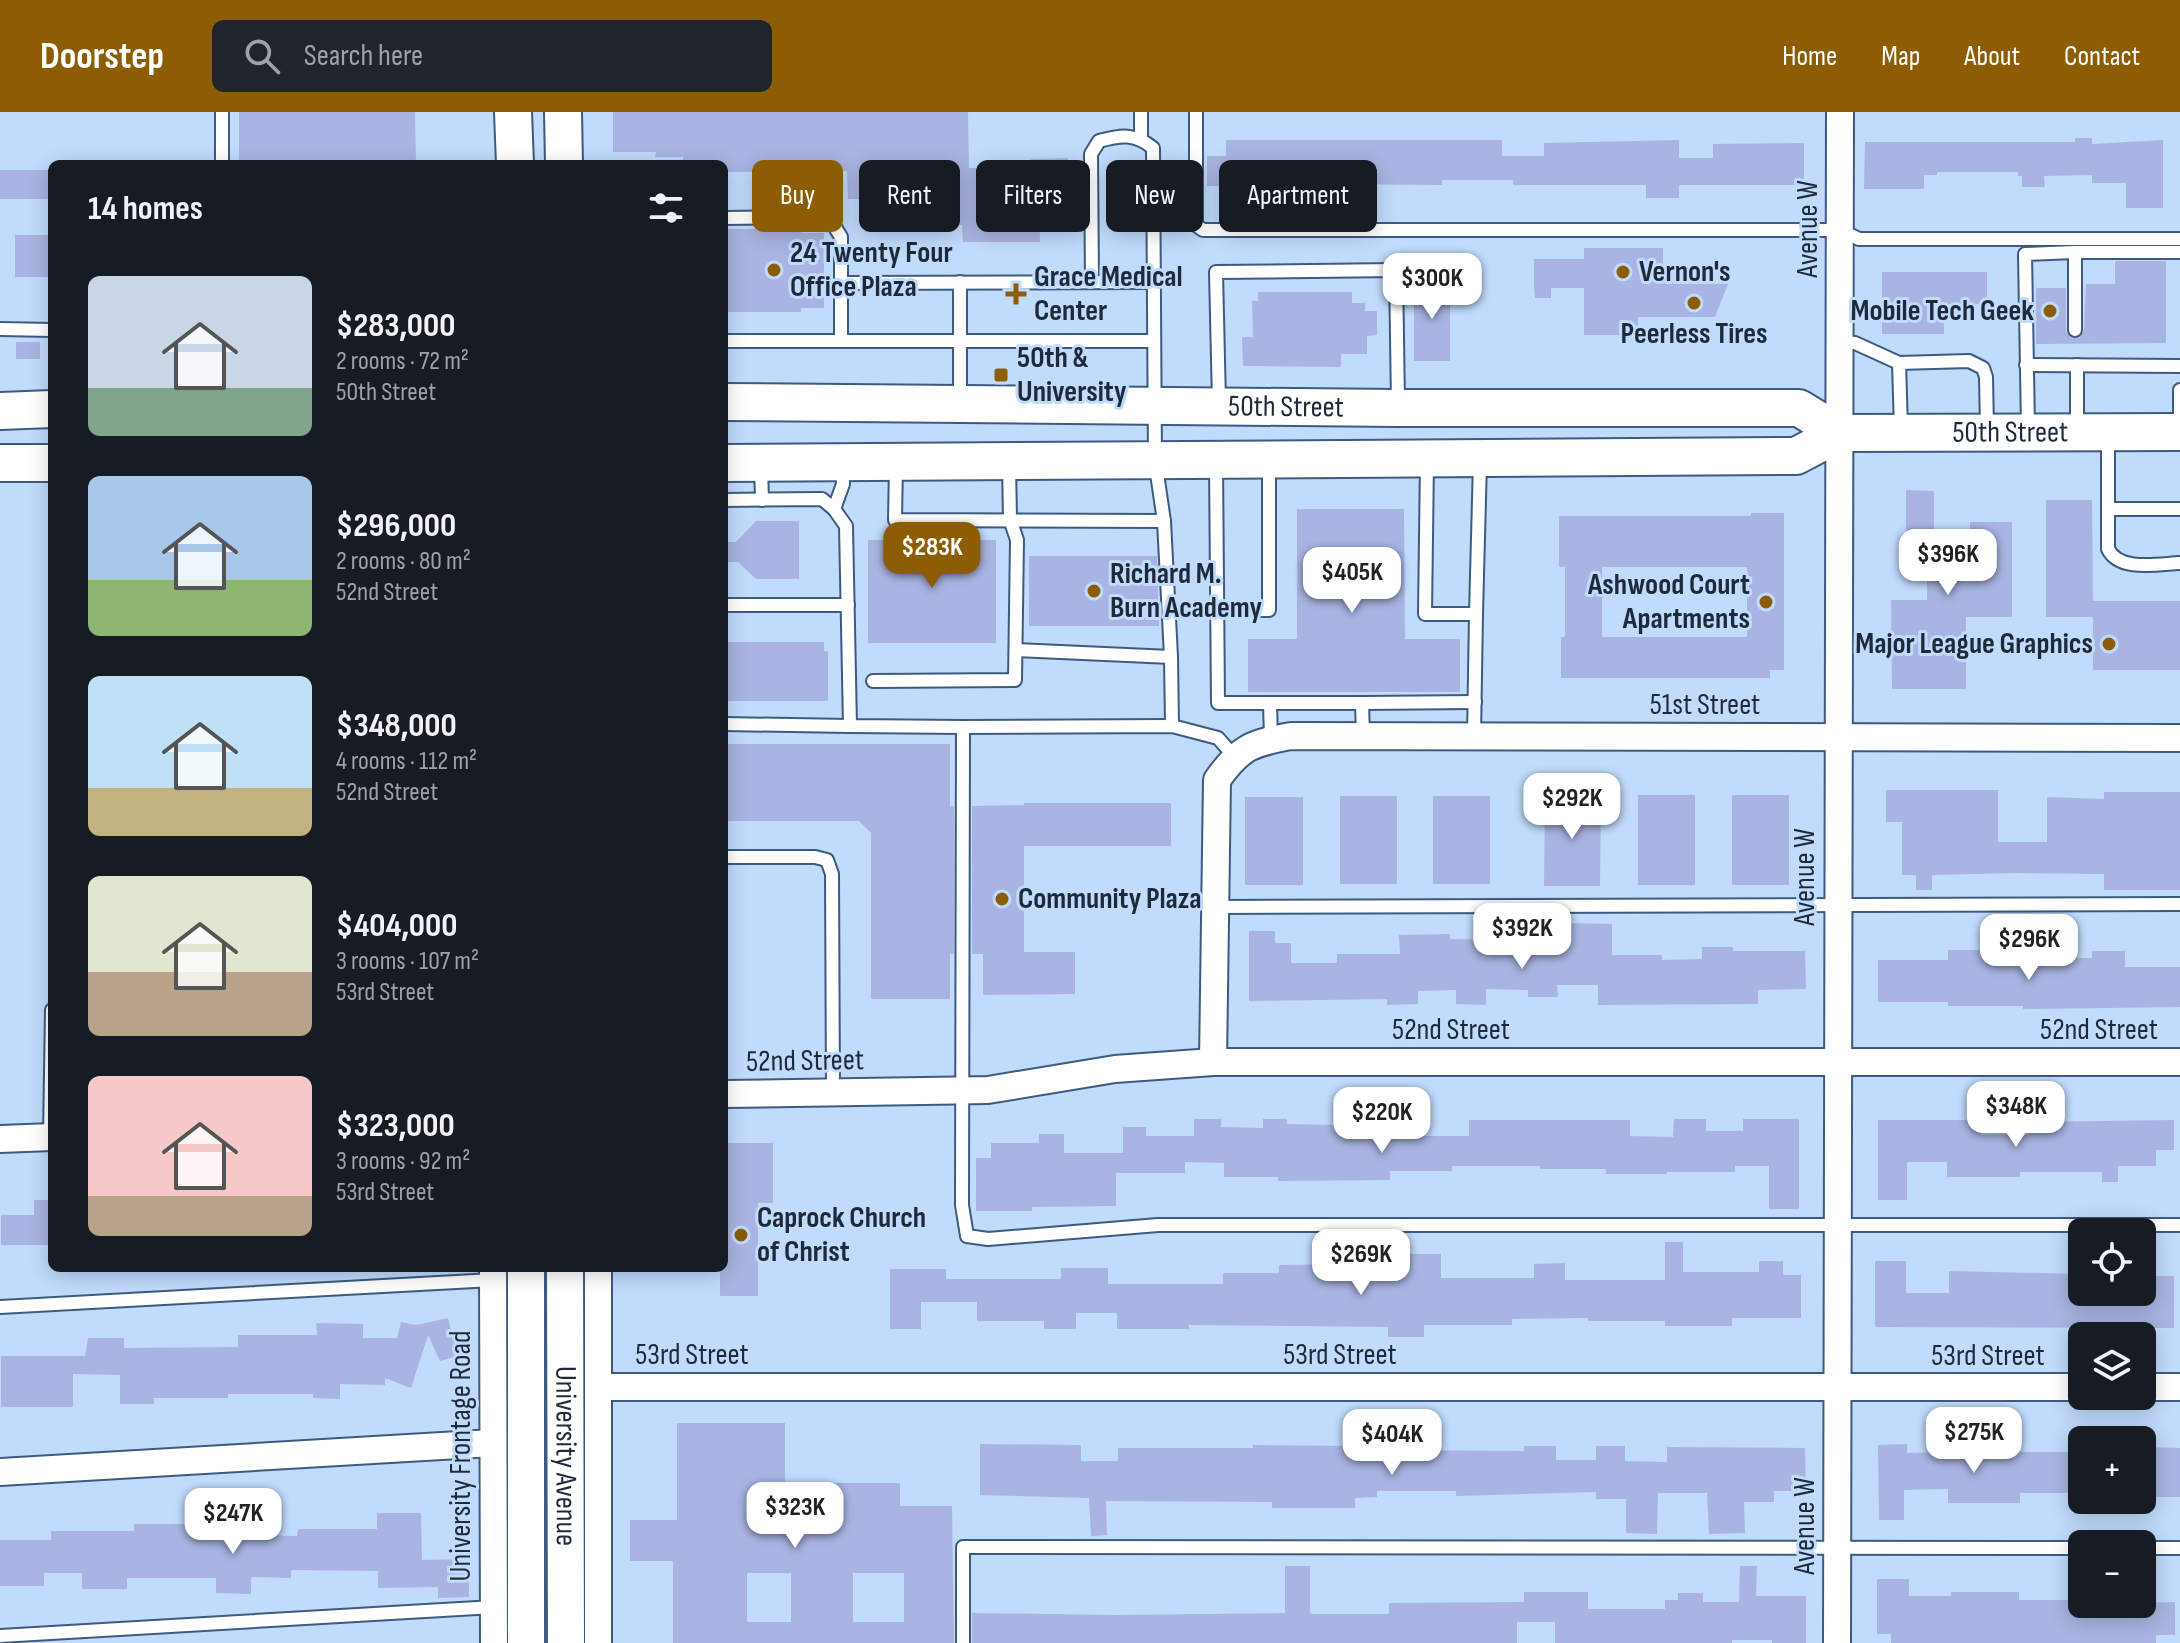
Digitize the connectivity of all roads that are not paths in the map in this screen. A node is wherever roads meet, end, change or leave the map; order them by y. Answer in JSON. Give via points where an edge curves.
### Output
{"nodes":[{"id":1,"x":222,"y":112,"type":"edge"},
{"id":2,"x":513,"y":112,"type":"edge"},
{"id":3,"x":563,"y":112,"type":"edge"},
{"id":4,"x":1141,"y":112,"type":"edge"},
{"id":5,"x":1196,"y":112,"type":"edge"},
{"id":6,"x":1840,"y":112,"type":"edge"},
{"id":7,"x":1141,"y":138,"type":"junction"},
{"id":8,"x":222,"y":160,"type":"edge"},
{"id":9,"x":515,"y":160,"type":"edge"},
{"id":10,"x":564,"y":160,"type":"edge"},
{"id":11,"x":728,"y":218,"type":"edge"},
{"id":12,"x":1840,"y":230,"type":"junction"},
{"id":13,"x":2180,"y":239,"type":"edge"},
{"id":14,"x":2052,"y":246,"type":"junction"},
{"id":15,"x":2075,"y":252,"type":"junction"},
{"id":16,"x":2180,"y":252,"type":"edge"},
{"id":17,"x":960,"y":282,"type":"junction"},
{"id":18,"x":1092,"y":282,"type":"junction"},
{"id":19,"x":1154,"y":282,"type":"junction"},
{"id":20,"x":841,"y":283,"type":"junction"},
{"id":21,"x":0,"y":329,"type":"edge"},
{"id":22,"x":48,"y":330,"type":"edge"},
{"id":23,"x":2075,"y":330,"type":"dead end"},
{"id":24,"x":728,"y":341,"type":"edge"},
{"id":25,"x":841,"y":341,"type":"junction"},
{"id":26,"x":960,"y":341,"type":"junction"},
{"id":27,"x":1154,"y":341,"type":"junction"},
{"id":28,"x":1840,"y":342,"type":"junction"},
{"id":29,"x":1899,"y":363,"type":"junction"},
{"id":30,"x":2026,"y":365,"type":"junction"},
{"id":31,"x":2077,"y":365,"type":"junction"},
{"id":32,"x":2180,"y":366,"type":"edge"},
{"id":33,"x":2180,"y":390,"type":"edge"},
{"id":34,"x":728,"y":402,"type":"edge"},
{"id":35,"x":960,"y":403,"type":"junction"},
{"id":36,"x":1155,"y":404,"type":"junction"},
{"id":37,"x":1219,"y":406,"type":"junction"},
{"id":38,"x":1398,"y":408,"type":"junction"},
{"id":39,"x":48,"y":409,"type":"edge"},
{"id":40,"x":0,"y":411,"type":"edge"},
{"id":41,"x":1901,"y":432,"type":"junction"},
{"id":42,"x":1987,"y":432,"type":"junction"},
{"id":43,"x":2028,"y":432,"type":"junction"},
{"id":44,"x":2092,"y":432,"type":"junction"},
{"id":45,"x":2180,"y":432,"type":"edge"},
{"id":46,"x":1840,"y":433,"type":"junction"},
{"id":47,"x":1427,"y":458,"type":"junction"},
{"id":48,"x":1480,"y":458,"type":"junction"},
{"id":49,"x":1269,"y":459,"type":"junction"},
{"id":50,"x":1155,"y":460,"type":"junction"},
{"id":51,"x":1216,"y":460,"type":"junction"},
{"id":52,"x":1009,"y":461,"type":"junction"},
{"id":53,"x":842,"y":462,"type":"junction"},
{"id":54,"x":0,"y":463,"type":"edge"},
{"id":55,"x":48,"y":463,"type":"edge"},
{"id":56,"x":728,"y":463,"type":"edge"},
{"id":57,"x":761,"y":463,"type":"junction"},
{"id":58,"x":896,"y":463,"type":"junction"},
{"id":59,"x":728,"y":500,"type":"edge"},
{"id":60,"x":762,"y":500,"type":"junction"},
{"id":61,"x":834,"y":509,"type":"junction"},
{"id":62,"x":2108,"y":509,"type":"junction"},
{"id":63,"x":2180,"y":509,"type":"edge"},
{"id":64,"x":1010,"y":519,"type":"junction"},
{"id":65,"x":1164,"y":521,"type":"junction"},
{"id":66,"x":2180,"y":563,"type":"edge"},
{"id":67,"x":728,"y":605,"type":"edge"},
{"id":68,"x":848,"y":605,"type":"junction"},
{"id":69,"x":1217,"y":610,"type":"junction"},
{"id":70,"x":1476,"y":614,"type":"junction"},
{"id":71,"x":1016,"y":650,"type":"junction"},
{"id":72,"x":1171,"y":657,"type":"junction"},
{"id":73,"x":873,"y":681,"type":"dead end"},
{"id":74,"x":1475,"y":702,"type":"junction"},
{"id":75,"x":1270,"y":703,"type":"junction"},
{"id":76,"x":1362,"y":703,"type":"junction"},
{"id":77,"x":1326,"y":720,"type":"junction"},
{"id":78,"x":728,"y":724,"type":"edge"},
{"id":79,"x":850,"y":726,"type":"junction"},
{"id":80,"x":1172,"y":726,"type":"junction"},
{"id":81,"x":963,"y":727,"type":"junction"},
{"id":82,"x":1363,"y":736,"type":"junction"},
{"id":83,"x":1474,"y":736,"type":"junction"},
{"id":84,"x":1837,"y":737,"type":"junction"},
{"id":85,"x":2180,"y":738,"type":"edge"},
{"id":86,"x":1271,"y":740,"type":"junction"},
{"id":87,"x":1233,"y":755,"type":"junction"},
{"id":88,"x":728,"y":857,"type":"edge"},
{"id":89,"x":2180,"y":904,"type":"edge"},
{"id":90,"x":1214,"y":907,"type":"junction"},
{"id":91,"x":1837,"y":907,"type":"junction"},
{"id":92,"x":1213,"y":1062,"type":"junction"},
{"id":93,"x":2180,"y":1062,"type":"edge"},
{"id":94,"x":1837,"y":1063,"type":"junction"},
{"id":95,"x":965,"y":1090,"type":"junction"},
{"id":96,"x":833,"y":1093,"type":"junction"},
{"id":97,"x":728,"y":1094,"type":"edge"},
{"id":98,"x":48,"y":1137,"type":"edge"},
{"id":99,"x":0,"y":1139,"type":"edge"},
{"id":100,"x":1837,"y":1225,"type":"junction"},
{"id":101,"x":2180,"y":1225,"type":"edge"},
{"id":102,"x":504,"y":1272,"type":"edge"},
{"id":103,"x":565,"y":1272,"type":"edge"},
{"id":104,"x":584,"y":1272,"type":"edge"},
{"id":105,"x":598,"y":1272,"type":"edge"},
{"id":106,"x":0,"y":1307,"type":"edge"},
{"id":107,"x":599,"y":1309,"type":"junction"},
{"id":108,"x":599,"y":1387,"type":"junction"},
{"id":109,"x":2068,"y":1387,"type":"edge"},
{"id":110,"x":2156,"y":1387,"type":"edge"},
{"id":111,"x":2180,"y":1387,"type":"edge"},
{"id":112,"x":1837,"y":1388,"type":"junction"},
{"id":113,"x":493,"y":1443,"type":"junction"},
{"id":114,"x":0,"y":1472,"type":"edge"},
{"id":115,"x":2068,"y":1548,"type":"edge"},
{"id":116,"x":2156,"y":1548,"type":"edge"},
{"id":117,"x":2180,"y":1548,"type":"edge"},
{"id":118,"x":1837,"y":1549,"type":"junction"},
{"id":119,"x":494,"y":1607,"type":"junction"},
{"id":120,"x":0,"y":1636,"type":"edge"},
{"id":121,"x":494,"y":1643,"type":"edge"},
{"id":122,"x":526,"y":1643,"type":"edge"},
{"id":123,"x":566,"y":1643,"type":"edge"},
{"id":124,"x":598,"y":1643,"type":"edge"},
{"id":125,"x":963,"y":1643,"type":"edge"},
{"id":126,"x":1837,"y":1643,"type":"edge"}],
"edges":[{"from":1,"to":8,"type":"lane"},
{"from":2,"to":9,"type":"main road"},
{"from":3,"to":10,"type":"main road"},
{"from":4,"to":7,"type":"lane"},
{"from":5,"to":12,"type":"lane","via":[[1196,225],[1203,230]]},
{"from":6,"to":12,"type":"street","name":"Avenue W"},
{"from":7,"to":18,"type":"lane","via":[[1099,141],[1091,154]]},
{"from":7,"to":19,"type":"lane","via":[[1153,148]]},
{"from":11,"to":20,"type":"lane","via":[[817,217],[833,224],[841,237]]},
{"from":12,"to":14,"type":"lane","via":[[1859,239]]},
{"from":12,"to":28,"type":"street","name":"Avenue W"},
{"from":13,"to":14,"type":"lane"},
{"from":14,"to":15,"type":"lane"},
{"from":14,"to":30,"type":"lane","via":[[2025,254]]},
{"from":15,"to":16,"type":"lane"},
{"from":15,"to":23,"type":"lane"},
{"from":17,"to":18,"type":"lane"},
{"from":17,"to":20,"type":"lane"},
{"from":17,"to":26,"type":"lane"},
{"from":18,"to":19,"type":"lane"},
{"from":19,"to":27,"type":"lane"},
{"from":20,"to":25,"type":"lane"},
{"from":21,"to":22,"type":"lane"},
{"from":24,"to":25,"type":"lane"},
{"from":25,"to":26,"type":"lane"},
{"from":26,"to":27,"type":"lane"},
{"from":26,"to":35,"type":"lane"},
{"from":27,"to":36,"type":"lane"},
{"from":28,"to":29,"type":"lane"},
{"from":28,"to":46,"type":"street","name":"Avenue W"},
{"from":29,"to":41,"type":"lane"},
{"from":29,"to":42,"type":"lane","via":[[1969,361],[1983,368]]},
{"from":30,"to":31,"type":"lane"},
{"from":30,"to":43,"type":"lane"},
{"from":31,"to":32,"type":"lane"},
{"from":31,"to":44,"type":"lane"},
{"from":33,"to":45,"type":"lane"},
{"from":34,"to":35,"type":"main road","name":"50th Street"},
{"from":35,"to":36,"type":"main road","name":"50th Street"},
{"from":36,"to":37,"type":"main road","name":"50th Street"},
{"from":36,"to":50,"type":"lane"},
{"from":37,"to":38,"type":"main road","name":"50th Street"},
{"from":37,"to":38,"type":"lane","via":[[1216,272],[1396,270]]},
{"from":38,"to":46,"type":"main road","name":"50th Street","via":[[1799,408]]},
{"from":39,"to":40,"type":"main road"},
{"from":41,"to":42,"type":"main road","name":"50th Street"},
{"from":41,"to":46,"type":"main road","name":"50th Street"},
{"from":42,"to":43,"type":"main road","name":"50th Street"},
{"from":43,"to":44,"type":"main road","name":"50th Street"},
{"from":44,"to":45,"type":"main road","name":"50th Street"},
{"from":44,"to":62,"type":"lane"},
{"from":46,"to":48,"type":"main road","name":"50th Street","via":[[1796,456]]},
{"from":46,"to":84,"type":"street","name":"Avenue W"},
{"from":47,"to":48,"type":"main road","name":"50th Street"},
{"from":47,"to":49,"type":"main road","name":"50th Street"},
{"from":47,"to":70,"type":"lane","via":[[1425,614]]},
{"from":48,"to":70,"type":"lane"},
{"from":49,"to":51,"type":"main road","name":"50th Street"},
{"from":49,"to":69,"type":"lane","via":[[1269,610]]},
{"from":50,"to":51,"type":"main road","name":"50th Street"},
{"from":50,"to":52,"type":"main road","name":"50th Street"},
{"from":50,"to":65,"type":"lane"},
{"from":51,"to":69,"type":"lane"},
{"from":52,"to":58,"type":"main road","name":"50th Street"},
{"from":52,"to":64,"type":"lane"},
{"from":53,"to":57,"type":"main road","name":"50th Street"},
{"from":53,"to":58,"type":"main road","name":"50th Street"},
{"from":53,"to":61,"type":"lane","via":[[843,484]]},
{"from":54,"to":55,"type":"main road"},
{"from":56,"to":57,"type":"main road","name":"50th Street"},
{"from":57,"to":60,"type":"lane"},
{"from":58,"to":64,"type":"lane","via":[[895,520]]},
{"from":59,"to":60,"type":"lane"},
{"from":60,"to":61,"type":"lane","via":[[822,499]]},
{"from":61,"to":68,"type":"lane","via":[[846,526]]},
{"from":62,"to":63,"type":"lane"},
{"from":62,"to":66,"type":"lane","via":[[2108,549],[2117,561]]},
{"from":64,"to":65,"type":"lane"},
{"from":64,"to":71,"type":"lane","via":[[1017,540]]},
{"from":65,"to":72,"type":"lane"},
{"from":67,"to":68,"type":"lane"},
{"from":68,"to":79,"type":"lane"},
{"from":69,"to":75,"type":"lane","via":[[1218,703]]},
{"from":70,"to":74,"type":"lane"},
{"from":71,"to":72,"type":"lane"},
{"from":71,"to":73,"type":"lane","via":[[1015,680]]},
{"from":72,"to":80,"type":"lane"},
{"from":74,"to":76,"type":"lane"},
{"from":74,"to":83,"type":"lane"},
{"from":75,"to":77,"type":"lane"},
{"from":75,"to":86,"type":"lane"},
{"from":76,"to":77,"type":"lane"},
{"from":76,"to":82,"type":"lane"},
{"from":77,"to":82,"type":"street","name":"51st Street"},
{"from":77,"to":86,"type":"street","name":"51st Street"},
{"from":78,"to":79,"type":"lane"},
{"from":79,"to":81,"type":"lane"},
{"from":80,"to":81,"type":"lane"},
{"from":80,"to":87,"type":"lane","via":[[1218,738]]},
{"from":81,"to":95,"type":"lane"},
{"from":82,"to":83,"type":"street","name":"51st Street"},
{"from":83,"to":84,"type":"street","name":"51st Street"},
{"from":84,"to":85,"type":"street","name":"51st Street"},
{"from":84,"to":91,"type":"street","name":"Avenue W"},
{"from":86,"to":87,"type":"street","name":"51st Street"},
{"from":87,"to":90,"type":"street","via":[[1217,780]]},
{"from":88,"to":96,"type":"lane","via":[[827,860],[832,874]]},
{"from":89,"to":91,"type":"lane"},
{"from":90,"to":91,"type":"lane"},
{"from":90,"to":92,"type":"street"},
{"from":91,"to":94,"type":"street","name":"Avenue W"},
{"from":92,"to":94,"type":"street","name":"52nd Street"},
{"from":92,"to":95,"type":"street","name":"52nd Street","via":[[1115,1069]]},
{"from":93,"to":94,"type":"street","name":"52nd Street"},
{"from":94,"to":100,"type":"street","name":"Avenue W"},
{"from":95,"to":96,"type":"street","name":"52nd Street"},
{"from":95,"to":100,"type":"lane","via":[[962,1205],[967,1236],[988,1239],[1158,1225]]},
{"from":96,"to":97,"type":"street","name":"52nd Street"},
{"from":98,"to":99,"type":"street"},
{"from":100,"to":101,"type":"lane"},
{"from":100,"to":112,"type":"street","name":"Avenue W"},
{"from":102,"to":106,"type":"lane"},
{"from":102,"to":113,"type":"street","name":"University Frontage Road"},
{"from":102,"to":122,"type":"main road","name":"University Avenue"},
{"from":103,"to":123,"type":"main road","name":"University Avenue"},
{"from":104,"to":107,"type":"lane"},
{"from":105,"to":107,"type":"street"},
{"from":107,"to":108,"type":"street"},
{"from":108,"to":112,"type":"street","name":"53rd Street"},
{"from":108,"to":124,"type":"street"},
{"from":109,"to":112,"type":"street","name":"53rd Street"},
{"from":110,"to":111,"type":"street"},
{"from":112,"to":118,"type":"street","name":"Avenue W"},
{"from":113,"to":114,"type":"street"},
{"from":113,"to":119,"type":"street","name":"University Frontage Road"},
{"from":115,"to":118,"type":"lane"},
{"from":116,"to":117,"type":"lane"},
{"from":118,"to":125,"type":"lane","via":[[963,1547]]},
{"from":118,"to":126,"type":"street","name":"Avenue W"},
{"from":119,"to":120,"type":"lane"},
{"from":119,"to":121,"type":"street","name":"University Frontage Road"}]}
